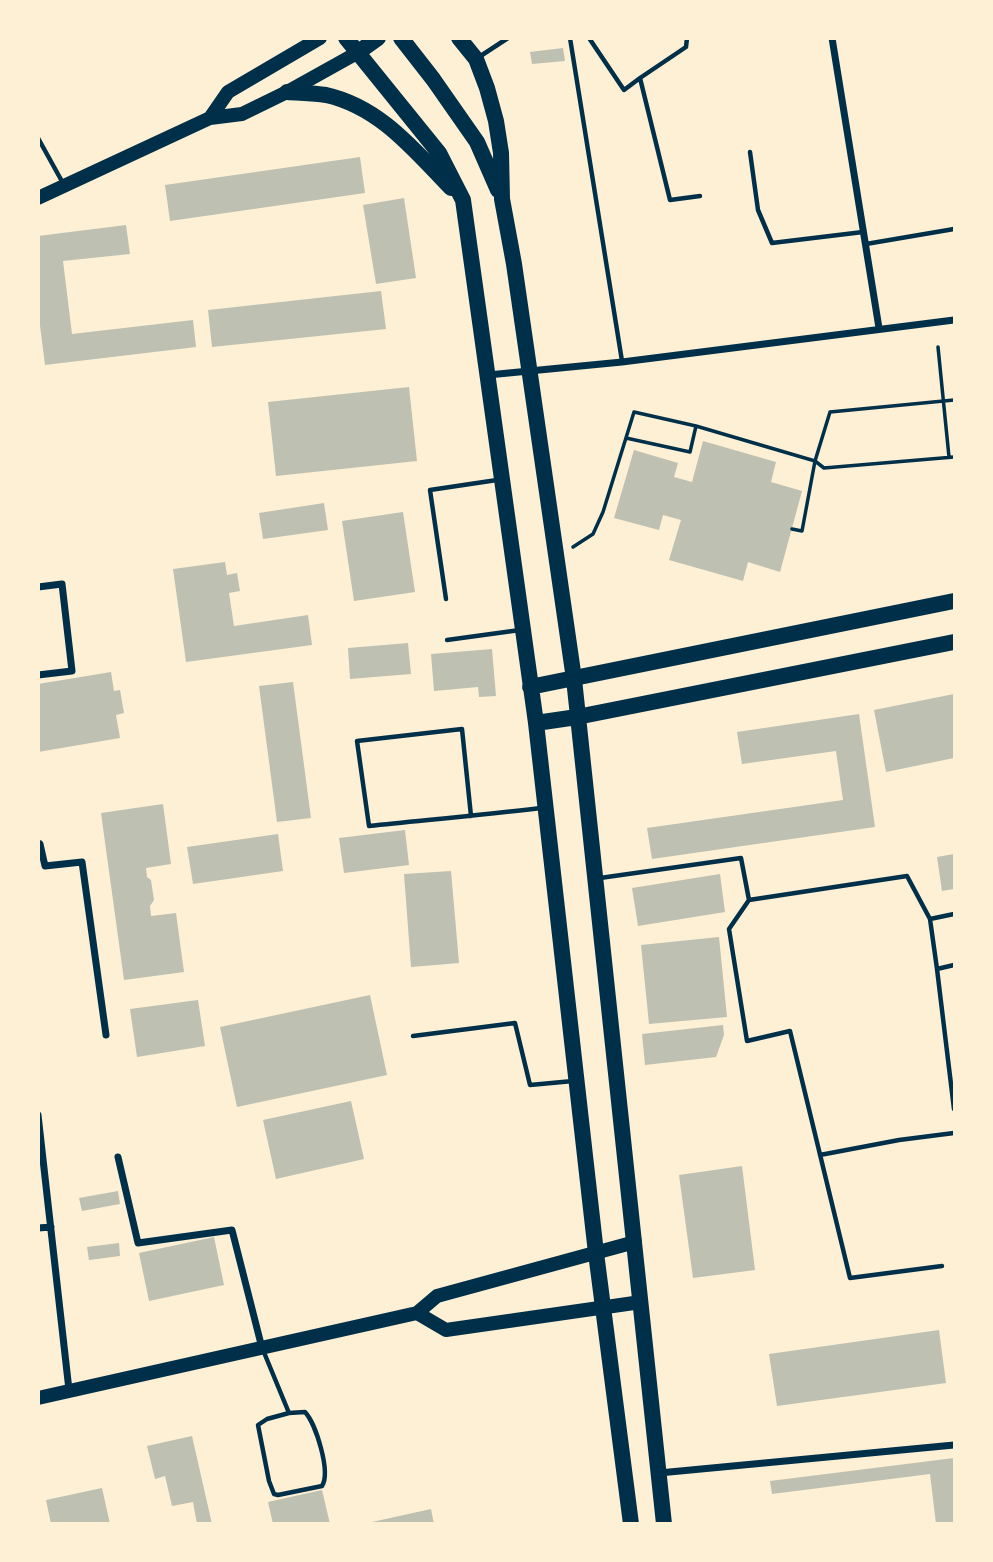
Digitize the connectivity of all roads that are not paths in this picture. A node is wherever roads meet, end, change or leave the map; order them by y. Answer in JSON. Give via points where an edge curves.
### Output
{"nodes":[{"id":1,"x":320,"y":38,"type":"edge"},
{"id":2,"x":346,"y":38,"type":"edge"},
{"id":3,"x":377,"y":38,"type":"edge"},
{"id":4,"x":401,"y":38,"type":"edge"},
{"id":5,"x":459,"y":38,"type":"edge"},
{"id":6,"x":508,"y":38,"type":"edge"},
{"id":7,"x":570,"y":38,"type":"edge"},
{"id":8,"x":589,"y":38,"type":"edge"},
{"id":9,"x":687,"y":38,"type":"edge"},
{"id":10,"x":832,"y":38,"type":"edge"},
{"id":11,"x":357,"y":53,"type":"junction"},
{"id":12,"x":476,"y":59,"type":"junction"},
{"id":13,"x":640,"y":78,"type":"junction"},
{"id":14,"x":288,"y":92,"type":"junction"},
{"id":15,"x":210,"y":118,"type":"junction"},
{"id":16,"x":38,"y":138,"type":"edge"},
{"id":17,"x":750,"y":152,"type":"dead end"},
{"id":18,"x":64,"y":186,"type":"junction"},
{"id":19,"x":699,"y":196,"type":"dead end"},
{"id":20,"x":38,"y":198,"type":"edge"},
{"id":21,"x":502,"y":199,"type":"junction"},
{"id":22,"x":463,"y":200,"type":"junction"},
{"id":23,"x":954,"y":229,"type":"edge"},
{"id":24,"x":863,"y":232,"type":"junction"},
{"id":25,"x":865,"y":244,"type":"junction"},
{"id":26,"x":954,"y":320,"type":"edge"},
{"id":27,"x":878,"y":328,"type":"junction"},
{"id":28,"x":622,"y":362,"type":"junction"},
{"id":29,"x":529,"y":370,"type":"junction"},
{"id":30,"x":487,"y":375,"type":"junction"},
{"id":31,"x":502,"y":480,"type":"junction"},
{"id":32,"x":38,"y":587,"type":"edge"},
{"id":33,"x":446,"y":599,"type":"dead end"},
{"id":34,"x":954,"y":601,"type":"edge"},
{"id":35,"x":521,"y":629,"type":"junction"},
{"id":36,"x":447,"y":640,"type":"dead end"},
{"id":37,"x":954,"y":642,"type":"edge"},
{"id":38,"x":38,"y":675,"type":"edge"},
{"id":39,"x":573,"y":679,"type":"junction"},
{"id":40,"x":530,"y":687,"type":"junction"},
{"id":41,"x":577,"y":717,"type":"junction"},
{"id":42,"x":536,"y":723,"type":"junction"},
{"id":43,"x":545,"y":807,"type":"junction"},
{"id":44,"x":471,"y":816,"type":"junction"},
{"id":45,"x":38,"y":845,"type":"edge"},
{"id":46,"x":594,"y":879,"type":"junction"},
{"id":47,"x":749,"y":900,"type":"junction"},
{"id":48,"x":954,"y":914,"type":"edge"},
{"id":49,"x":930,"y":919,"type":"junction"},
{"id":50,"x":954,"y":965,"type":"edge"},
{"id":51,"x":936,"y":969,"type":"junction"},
{"id":52,"x":106,"y":1035,"type":"dead end"},
{"id":53,"x":413,"y":1036,"type":"dead end"},
{"id":54,"x":577,"y":1081,"type":"junction"},
{"id":55,"x":954,"y":1109,"type":"edge"},
{"id":56,"x":38,"y":1115,"type":"edge"},
{"id":57,"x":39,"y":1127,"type":"edge"},
{"id":58,"x":954,"y":1132,"type":"edge"},
{"id":59,"x":820,"y":1155,"type":"junction"},
{"id":60,"x":118,"y":1157,"type":"dead end"},
{"id":61,"x":51,"y":1227,"type":"junction"},
{"id":62,"x":38,"y":1228,"type":"edge"},
{"id":63,"x":635,"y":1242,"type":"junction"},
{"id":64,"x":596,"y":1253,"type":"junction"},
{"id":65,"x":942,"y":1266,"type":"dead end"},
{"id":66,"x":641,"y":1302,"type":"junction"},
{"id":67,"x":603,"y":1307,"type":"junction"},
{"id":68,"x":417,"y":1314,"type":"junction"},
{"id":69,"x":262,"y":1349,"type":"junction"},
{"id":70,"x":69,"y":1391,"type":"junction"},
{"id":71,"x":38,"y":1398,"type":"edge"},
{"id":72,"x":289,"y":1413,"type":"junction"},
{"id":73,"x":954,"y":1445,"type":"edge"},
{"id":74,"x":658,"y":1473,"type":"junction"},
{"id":75,"x":631,"y":1524,"type":"edge"},
{"id":76,"x":664,"y":1524,"type":"edge"}],
"edges":[{"from":1,"to":15,"type":"main road","via":[[228,92]]},
{"from":2,"to":11,"type":"main road"},
{"from":3,"to":11,"type":"main road"},
{"from":4,"to":21,"type":"main road","via":[[477,142]]},
{"from":5,"to":12,"type":"main road"},
{"from":6,"to":12,"type":"lane"},
{"from":7,"to":28,"type":"lane"},
{"from":8,"to":13,"type":"lane","via":[[624,90]]},
{"from":9,"to":13,"type":"lane","via":[[686,47]]},
{"from":10,"to":24,"type":"street"},
{"from":11,"to":14,"type":"main road"},
{"from":11,"to":22,"type":"main road","via":[[439,153]]},
{"from":12,"to":21,"type":"main road","via":[[496,121]]},
{"from":13,"to":19,"type":"lane","via":[[670,200]]},
{"from":14,"to":15,"type":"main road","via":[[242,114]]},
{"from":14,"to":22,"type":"main road","via":[[324,95],[368,112],[394,130]]},
{"from":15,"to":18,"type":"main road"},
{"from":16,"to":18,"type":"lane"},
{"from":17,"to":24,"type":"lane","via":[[758,210],[772,243]]},
{"from":18,"to":20,"type":"main road"},
{"from":21,"to":29,"type":"main road"},
{"from":22,"to":30,"type":"main road"},
{"from":23,"to":25,"type":"lane"},
{"from":24,"to":25,"type":"street"},
{"from":25,"to":27,"type":"street"},
{"from":26,"to":27,"type":"street"},
{"from":27,"to":28,"type":"street"},
{"from":28,"to":29,"type":"street"},
{"from":29,"to":30,"type":"street"},
{"from":29,"to":39,"type":"main road"},
{"from":30,"to":31,"type":"main road"},
{"from":31,"to":33,"type":"lane","via":[[430,490]]},
{"from":31,"to":35,"type":"main road"},
{"from":32,"to":38,"type":"street","via":[[62,584],[72,671]]},
{"from":34,"to":39,"type":"main road"},
{"from":35,"to":36,"type":"lane"},
{"from":35,"to":40,"type":"main road"},
{"from":37,"to":41,"type":"main road"},
{"from":39,"to":40,"type":"main road"},
{"from":39,"to":41,"type":"main road"},
{"from":40,"to":42,"type":"main road"},
{"from":41,"to":42,"type":"main road"},
{"from":41,"to":46,"type":"main road"},
{"from":42,"to":43,"type":"main road"},
{"from":43,"to":44,"type":"lane"},
{"from":43,"to":54,"type":"main road"},
{"from":44,"to":44,"type":"lane","via":[[369,826],[357,741],[462,729]]},
{"from":45,"to":52,"type":"street","via":[[45,866],[82,862]]},
{"from":46,"to":47,"type":"lane","via":[[741,858]]},
{"from":46,"to":63,"type":"main road"},
{"from":47,"to":49,"type":"lane","via":[[906,876]]},
{"from":47,"to":59,"type":"lane","via":[[729,929],[747,1041],[790,1031]]},
{"from":48,"to":49,"type":"lane"},
{"from":49,"to":51,"type":"lane"},
{"from":50,"to":51,"type":"lane"},
{"from":51,"to":55,"type":"lane"},
{"from":53,"to":54,"type":"lane","via":[[515,1023],[530,1085]]},
{"from":54,"to":64,"type":"main road"},
{"from":56,"to":57,"type":"street"},
{"from":57,"to":61,"type":"street"},
{"from":58,"to":59,"type":"lane"},
{"from":59,"to":65,"type":"lane","via":[[850,1278]]},
{"from":60,"to":69,"type":"street","via":[[138,1243],[232,1230]]},
{"from":61,"to":62,"type":"street"},
{"from":61,"to":70,"type":"street"},
{"from":63,"to":64,"type":"main road"},
{"from":63,"to":66,"type":"main road"},
{"from":64,"to":67,"type":"main road"},
{"from":64,"to":68,"type":"main road","via":[[437,1296]]},
{"from":66,"to":67,"type":"main road"},
{"from":66,"to":74,"type":"main road"},
{"from":67,"to":68,"type":"main road","via":[[446,1330]]},
{"from":67,"to":75,"type":"main road"},
{"from":68,"to":69,"type":"main road"},
{"from":69,"to":70,"type":"main road"},
{"from":69,"to":72,"type":"lane"},
{"from":70,"to":71,"type":"main road"},
{"from":72,"to":72,"type":"lane","via":[[305,1412],[313,1423],[326,1479],[322,1486],[278,1495],[269,1481],[258,1426]]},
{"from":73,"to":74,"type":"street"},
{"from":74,"to":76,"type":"main road"}]}
